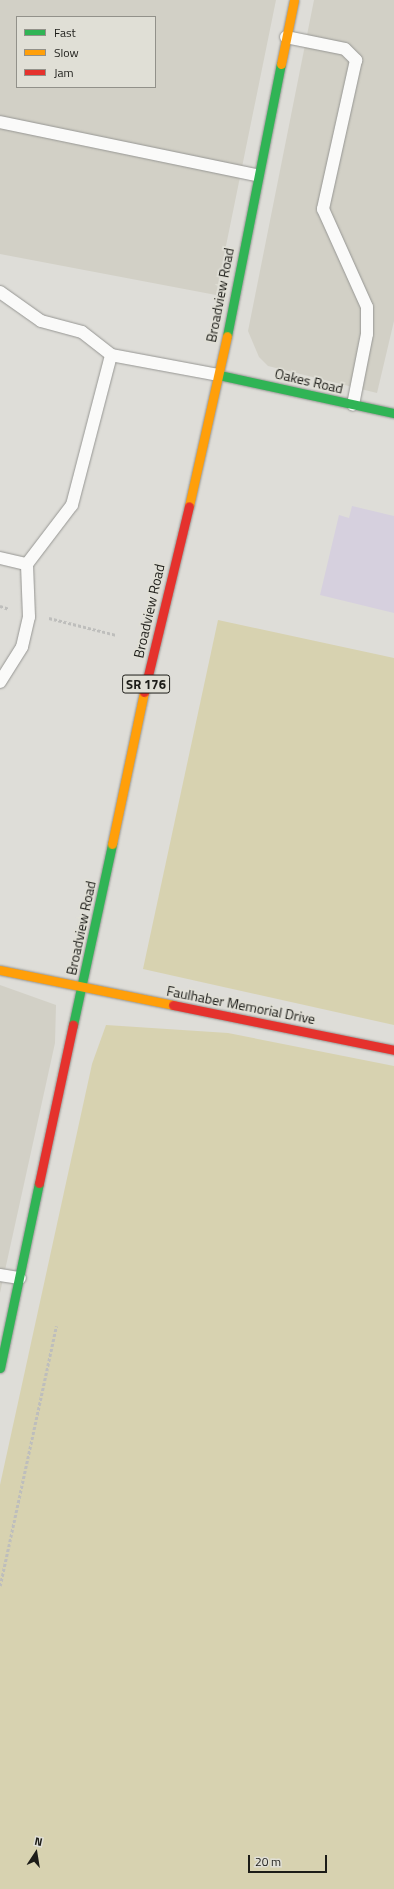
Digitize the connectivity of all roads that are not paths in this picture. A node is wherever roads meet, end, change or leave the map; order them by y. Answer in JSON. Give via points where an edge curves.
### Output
{"nodes":[{"id":1,"x":294,"y":0,"type":"edge"},
{"id":2,"x":286,"y":37,"type":"junction"},
{"id":3,"x":0,"y":122,"type":"edge"},
{"id":4,"x":257,"y":175,"type":"junction"},
{"id":5,"x":0,"y":292,"type":"edge"},
{"id":6,"x":111,"y":355,"type":"junction"},
{"id":7,"x":219,"y":375,"type":"junction"},
{"id":8,"x":353,"y":405,"type":"junction"},
{"id":9,"x":394,"y":414,"type":"edge"},
{"id":10,"x":0,"y":558,"type":"edge"},
{"id":11,"x":27,"y":564,"type":"junction"},
{"id":12,"x":0,"y":682,"type":"edge"},
{"id":13,"x":0,"y":970,"type":"edge"},
{"id":14,"x":83,"y":988,"type":"junction"},
{"id":15,"x":394,"y":1050,"type":"edge"},
{"id":16,"x":0,"y":1275,"type":"edge"},
{"id":17,"x":20,"y":1278,"type":"junction"},
{"id":18,"x":0,"y":1368,"type":"edge"}],
"edges":[{"from":1,"to":2,"type":"main road","name":"Broadview Road","number":"SR 176"},
{"from":2,"to":4,"type":"main road","name":"Broadview Road","number":"SR 176"},
{"from":2,"to":8,"type":"lane","via":[[345,49],[356,60],[323,209],[367,307],[367,334]]},
{"from":3,"to":4,"type":"lane"},
{"from":4,"to":7,"type":"main road","name":"Broadview Road","number":"SR 176"},
{"from":5,"to":6,"type":"lane","via":[[41,321],[82,332]]},
{"from":6,"to":7,"type":"lane"},
{"from":6,"to":11,"type":"lane","via":[[72,505]]},
{"from":7,"to":8,"type":"main road","name":"Oakes Road"},
{"from":7,"to":14,"type":"main road","name":"Broadview Road","number":"SR 176","via":[[143,697]]},
{"from":8,"to":9,"type":"main road","name":"Oakes Road"},
{"from":10,"to":11,"type":"lane"},
{"from":11,"to":12,"type":"lane","via":[[29,614],[22,647]]},
{"from":13,"to":14,"type":"main road","name":"Faulhaber Memorial Drive"},
{"from":14,"to":15,"type":"main road","name":"Faulhaber Memorial Drive"},
{"from":14,"to":17,"type":"main road","name":"Broadview Road","number":"SR 176"},
{"from":16,"to":17,"type":"lane"},
{"from":17,"to":18,"type":"main road","name":"Broadview Road","number":"SR 176"}]}
